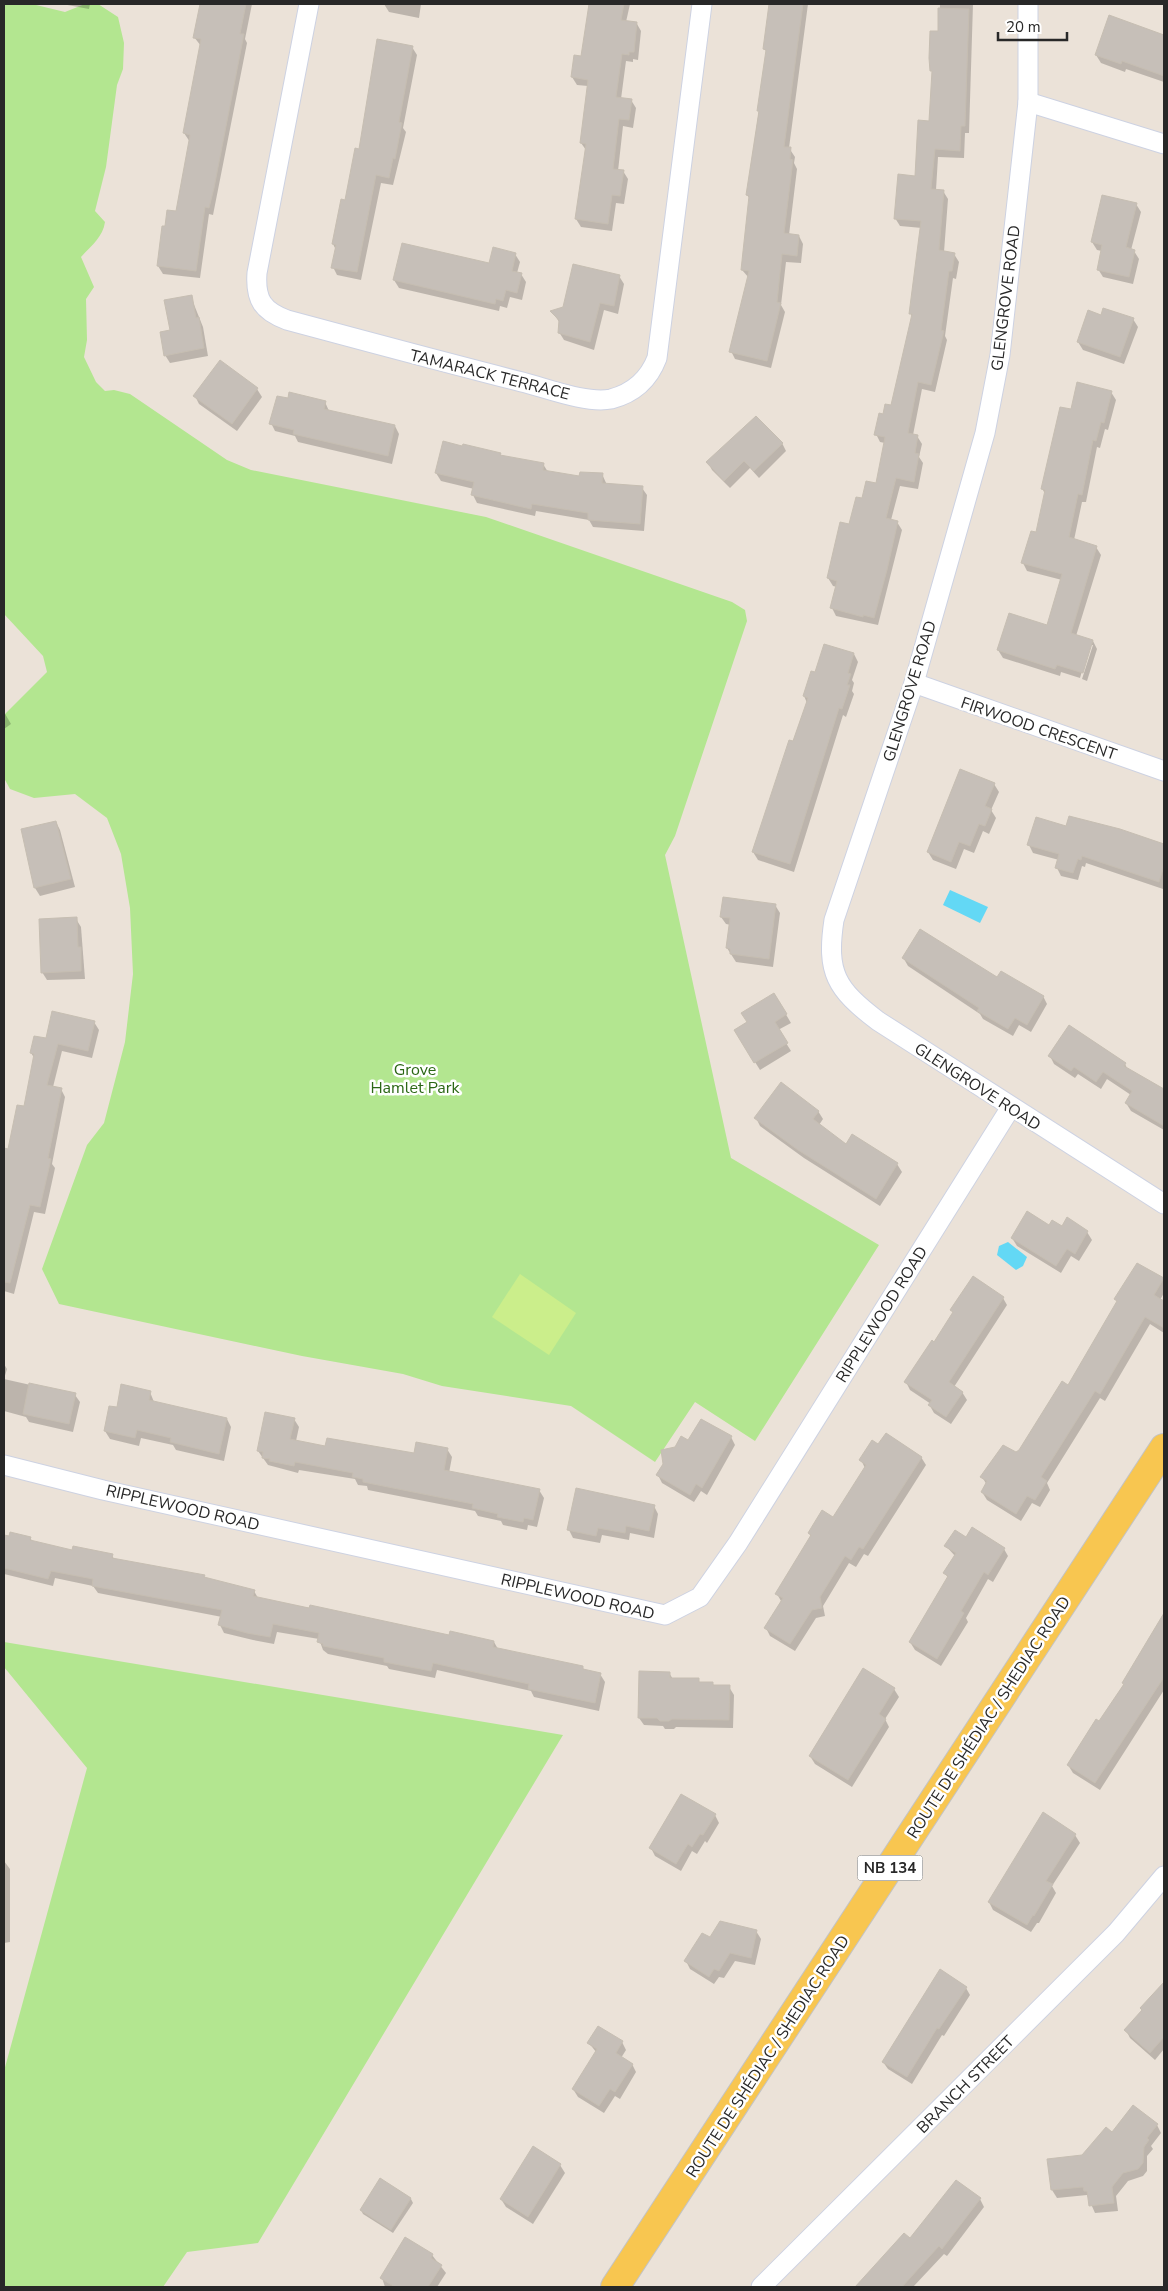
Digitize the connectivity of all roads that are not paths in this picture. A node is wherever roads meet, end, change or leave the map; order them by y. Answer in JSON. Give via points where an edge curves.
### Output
{"nodes":[{"id":1,"x":309,"y":4,"type":"edge"},
{"id":2,"x":702,"y":4,"type":"edge"},
{"id":3,"x":1028,"y":4,"type":"edge"},
{"id":4,"x":1028,"y":102,"type":"junction"},
{"id":5,"x":1164,"y":144,"type":"edge"},
{"id":6,"x":914,"y":684,"type":"junction"},
{"id":7,"x":1164,"y":771,"type":"edge"},
{"id":8,"x":1011,"y":1107,"type":"junction"},
{"id":9,"x":1164,"y":1204,"type":"edge"},
{"id":10,"x":1164,"y":1448,"type":"edge"},
{"id":11,"x":4,"y":1464,"type":"edge"},
{"id":12,"x":1164,"y":1876,"type":"edge"},
{"id":13,"x":615,"y":2287,"type":"edge"},
{"id":14,"x":761,"y":2287,"type":"edge"}],
"edges":[{"from":1,"to":2,"type":"street","name":"TAMARACK TERRACE","via":[[257,273],[258,296],[264,307],[287,320],[592,399],[610,399],[626,394],[652,372],[657,358]]},
{"from":3,"to":4,"type":"street","name":"GLENGROVE ROAD"},
{"from":4,"to":5,"type":"street"},
{"from":4,"to":6,"type":"street","name":"GLENGROVE ROAD","via":[[1000,355],[985,433]]},
{"from":6,"to":7,"type":"street","name":"FIRWOOD CRESCENT"},
{"from":6,"to":8,"type":"street","name":"GLENGROVE ROAD","via":[[834,920],[831,942],[836,978],[845,993],[878,1021]]},
{"from":8,"to":9,"type":"street","name":"GLENGROVE ROAD"},
{"from":8,"to":11,"type":"street","name":"RIPPLEWOOD ROAD","via":[[738,1543],[700,1597],[666,1615],[103,1490]]},
{"from":10,"to":13,"type":"main road","name":"ROUTE DE SHÉDIAC / SHEDIAC ROAD","number":"NB 134"},
{"from":12,"to":14,"type":"street","name":"BRANCH STREET","via":[[1116,1933]]}]}
